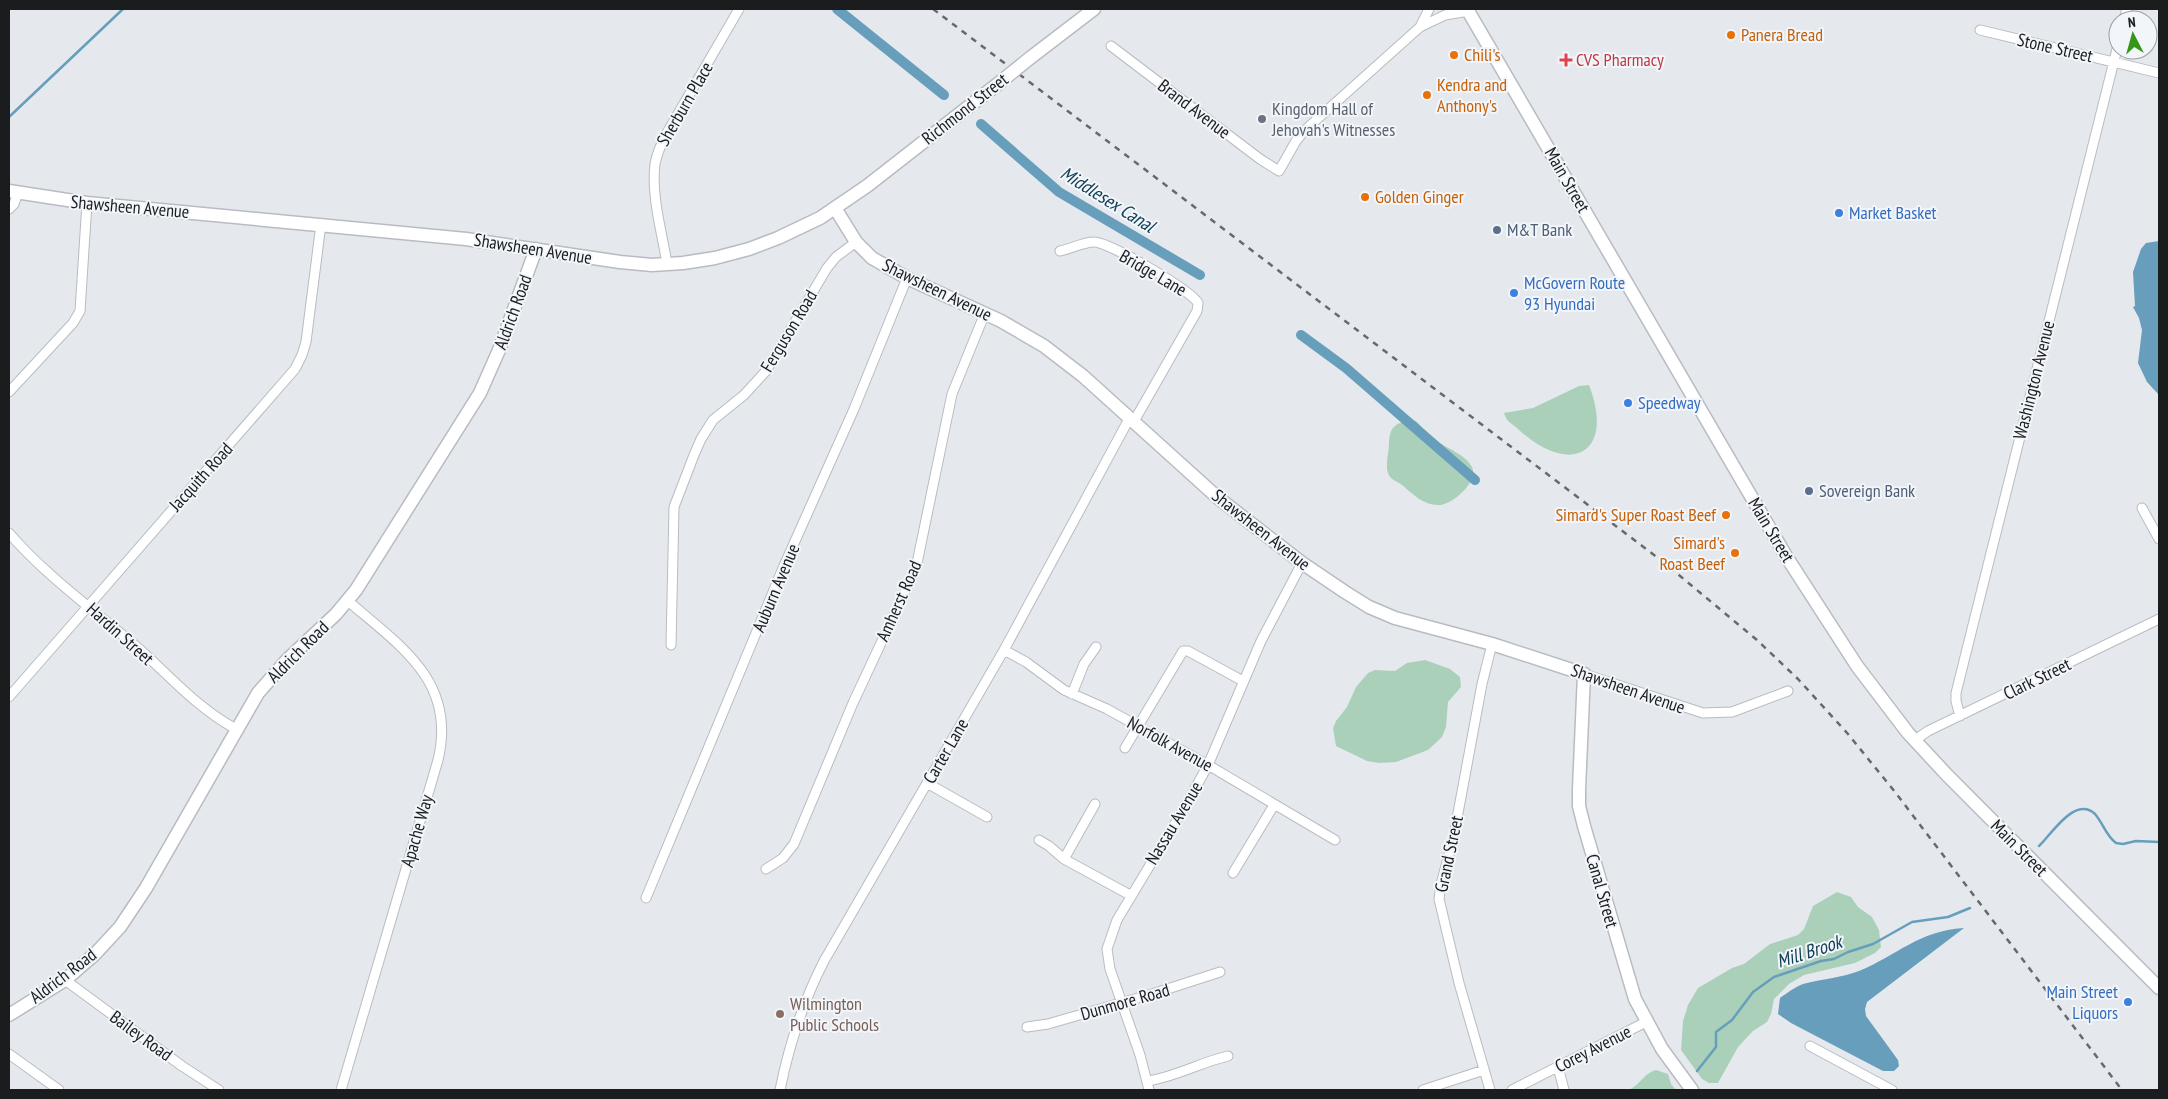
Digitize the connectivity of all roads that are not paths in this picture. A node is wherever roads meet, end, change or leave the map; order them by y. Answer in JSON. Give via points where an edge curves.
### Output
{"nodes":[{"id":1,"x":739,"y":9,"type":"edge"},
{"id":2,"x":1094,"y":9,"type":"edge"},
{"id":3,"x":1429,"y":9,"type":"edge"},
{"id":4,"x":1468,"y":10,"type":"edge"},
{"id":5,"x":1420,"y":27,"type":"junction"},
{"id":6,"x":1980,"y":30,"type":"dead end"},
{"id":7,"x":1111,"y":46,"type":"dead end"},
{"id":8,"x":2114,"y":62,"type":"junction"},
{"id":9,"x":2159,"y":73,"type":"edge"},
{"id":10,"x":13,"y":192,"type":"edge"},
{"id":11,"x":87,"y":204,"type":"junction"},
{"id":12,"x":836,"y":208,"type":"junction"},
{"id":13,"x":9,"y":209,"type":"edge"},
{"id":14,"x":320,"y":224,"type":"junction"},
{"id":15,"x":856,"y":242,"type":"junction"},
{"id":16,"x":536,"y":250,"type":"junction"},
{"id":17,"x":1060,"y":251,"type":"dead end"},
{"id":18,"x":667,"y":264,"type":"junction"},
{"id":19,"x":907,"y":278,"type":"junction"},
{"id":20,"x":986,"y":313,"type":"junction"},
{"id":21,"x":9,"y":392,"type":"edge"},
{"id":22,"x":1131,"y":421,"type":"junction"},
{"id":23,"x":2142,"y":508,"type":"dead end"},
{"id":24,"x":9,"y":533,"type":"edge"},
{"id":25,"x":2159,"y":538,"type":"edge"},
{"id":26,"x":1302,"y":563,"type":"junction"},
{"id":27,"x":348,"y":601,"type":"junction"},
{"id":28,"x":89,"y":605,"type":"junction"},
{"id":29,"x":2159,"y":619,"type":"edge"},
{"id":30,"x":1492,"y":644,"type":"junction"},
{"id":31,"x":671,"y":645,"type":"dead end"},
{"id":32,"x":1096,"y":647,"type":"dead end"},
{"id":33,"x":1004,"y":650,"type":"junction"},
{"id":34,"x":1584,"y":674,"type":"junction"},
{"id":35,"x":1243,"y":681,"type":"junction"},
{"id":36,"x":1788,"y":691,"type":"dead end"},
{"id":37,"x":1072,"y":694,"type":"junction"},
{"id":38,"x":9,"y":697,"type":"edge"},
{"id":39,"x":1960,"y":716,"type":"junction"},
{"id":40,"x":1137,"y":726,"type":"junction"},
{"id":41,"x":236,"y":729,"type":"junction"},
{"id":42,"x":1915,"y":740,"type":"junction"},
{"id":43,"x":1124,"y":748,"type":"dead end"},
{"id":44,"x":1208,"y":765,"type":"junction"},
{"id":45,"x":927,"y":782,"type":"junction"},
{"id":46,"x":1095,"y":804,"type":"dead end"},
{"id":47,"x":1274,"y":805,"type":"junction"},
{"id":48,"x":987,"y":817,"type":"dead end"},
{"id":49,"x":1039,"y":840,"type":"dead end"},
{"id":50,"x":1335,"y":840,"type":"dead end"},
{"id":51,"x":1064,"y":859,"type":"junction"},
{"id":52,"x":766,"y":869,"type":"dead end"},
{"id":53,"x":1234,"y":873,"type":"dead end"},
{"id":54,"x":1130,"y":895,"type":"junction"},
{"id":55,"x":646,"y":898,"type":"dead end"},
{"id":56,"x":1220,"y":972,"type":"dead end"},
{"id":57,"x":65,"y":980,"type":"junction"},
{"id":58,"x":2159,"y":988,"type":"edge"},
{"id":59,"x":1121,"y":1003,"type":"junction"},
{"id":60,"x":9,"y":1014,"type":"edge"},
{"id":61,"x":1646,"y":1022,"type":"junction"},
{"id":62,"x":1027,"y":1027,"type":"dead end"},
{"id":63,"x":1810,"y":1046,"type":"dead end"},
{"id":64,"x":9,"y":1054,"type":"edge"},
{"id":65,"x":1228,"y":1056,"type":"dead end"},
{"id":66,"x":1558,"y":1067,"type":"junction"},
{"id":67,"x":1484,"y":1070,"type":"junction"},
{"id":68,"x":1148,"y":1086,"type":"edge"},
{"id":69,"x":60,"y":1090,"type":"edge"},
{"id":70,"x":218,"y":1090,"type":"edge"},
{"id":71,"x":341,"y":1090,"type":"edge"},
{"id":72,"x":780,"y":1090,"type":"edge"},
{"id":73,"x":1423,"y":1090,"type":"edge"},
{"id":74,"x":1490,"y":1090,"type":"edge"},
{"id":75,"x":1512,"y":1090,"type":"edge"},
{"id":76,"x":1564,"y":1090,"type":"edge"},
{"id":77,"x":1692,"y":1090,"type":"edge"},
{"id":78,"x":1892,"y":1090,"type":"edge"}],
"edges":[{"from":1,"to":18,"type":"street","name":"Sherburn Place","via":[[658,152],[656,191]]},
{"from":2,"to":12,"type":"main road","name":"Richmond Street","bridge":true},
{"from":3,"to":5,"type":"street"},
{"from":4,"to":5,"type":"street","via":[[1445,15]]},
{"from":4,"to":42,"type":"main road","name":"Main Street","via":[[1786,556],[1857,666]]},
{"from":5,"to":7,"type":"street","name":"Brand Avenue","via":[[1310,125],[1296,141],[1279,171]]},
{"from":6,"to":8,"type":"street","name":"Stone Street"},
{"from":8,"to":9,"type":"street","name":"Stone Street"},
{"from":8,"to":39,"type":"street","name":"Washington Avenue","via":[[1956,692]]},
{"from":10,"to":11,"type":"main road","name":"Shawsheen Avenue"},
{"from":10,"to":13,"type":"street","via":[[14,204]]},
{"from":11,"to":14,"type":"main road","name":"Shawsheen Avenue"},
{"from":11,"to":21,"type":"street","via":[[80,311]]},
{"from":12,"to":15,"type":"main road","name":"Shawsheen Avenue"},
{"from":12,"to":18,"type":"main road","name":"Shawsheen Avenue","via":[[799,229],[749,249],[715,258]]},
{"from":14,"to":16,"type":"main road","name":"Shawsheen Avenue","via":[[466,239]]},
{"from":14,"to":28,"type":"street","name":"Jacquith Road","via":[[306,342],[300,362]]},
{"from":15,"to":19,"type":"main road","name":"Shawsheen Avenue","via":[[872,258]]},
{"from":15,"to":31,"type":"street","name":"Ferguson Road","via":[[826,268],[766,372],[714,420],[701,439],[674,507]]},
{"from":16,"to":18,"type":"main road","name":"Shawsheen Avenue","via":[[620,262]]},
{"from":16,"to":27,"type":"main road","name":"Aldrich Road","via":[[480,392]]},
{"from":17,"to":22,"type":"street","name":"Bridge Lane","via":[[1099,243],[1179,286],[1198,303],[1197,311]]},
{"from":19,"to":20,"type":"main road","name":"Shawsheen Avenue"},
{"from":19,"to":55,"type":"street","name":"Auburn Avenue"},
{"from":20,"to":22,"type":"main road","name":"Shawsheen Avenue","via":[[1030,336],[1058,356]]},
{"from":20,"to":52,"type":"street","name":"Amherst Road","via":[[952,394],[916,568],[853,703],[794,844],[783,858]]},
{"from":22,"to":26,"type":"main road","name":"Shawsheen Avenue","via":[[1223,502]]},
{"from":22,"to":33,"type":"street","name":"Carter Lane"},
{"from":23,"to":25,"type":"street"},
{"from":24,"to":28,"type":"street","name":"Hardin Street"},
{"from":26,"to":30,"type":"main road","name":"Shawsheen Avenue","via":[[1382,613]]},
{"from":26,"to":35,"type":"street","name":"Nassau Avenue"},
{"from":27,"to":41,"type":"main road","name":"Aldrich Road","via":[[277,670]]},
{"from":27,"to":71,"type":"street","name":"Apache Way","via":[[418,663],[430,680],[437,699],[442,730],[438,760]]},
{"from":28,"to":38,"type":"street","name":"Jacquith Road"},
{"from":28,"to":41,"type":"street","name":"Hardin Street","via":[[190,696]]},
{"from":29,"to":39,"type":"street","name":"Clark Street"},
{"from":30,"to":34,"type":"main road","name":"Shawsheen Avenue"},
{"from":30,"to":67,"type":"street","name":"Grand Street","via":[[1439,900]]},
{"from":32,"to":37,"type":"street","via":[[1084,664]]},
{"from":33,"to":37,"type":"street","name":"Norfolk Avenue"},
{"from":33,"to":45,"type":"street","name":"Carter Lane"},
{"from":34,"to":36,"type":"street","name":"Shawsheen Avenue","via":[[1693,711],[1713,714],[1732,712]]},
{"from":34,"to":61,"type":"main road","name":"Canal Street","via":[[1579,806],[1626,972]]},
{"from":35,"to":40,"type":"street","via":[[1183,650]]},
{"from":35,"to":44,"type":"street","name":"Nassau Avenue"},
{"from":37,"to":40,"type":"street","name":"Norfolk Avenue"},
{"from":39,"to":42,"type":"street","name":"Clark Street"},
{"from":40,"to":43,"type":"street"},
{"from":40,"to":44,"type":"street","name":"Norfolk Avenue"},
{"from":41,"to":57,"type":"main road","name":"Aldrich Road","via":[[146,888],[120,927]]},
{"from":42,"to":58,"type":"main road","name":"Main Street"},
{"from":44,"to":47,"type":"street","name":"Norfolk Avenue"},
{"from":44,"to":54,"type":"street","name":"Nassau Avenue"},
{"from":45,"to":48,"type":"street"},
{"from":45,"to":72,"type":"street","name":"Carter Lane","via":[[812,983],[796,1024]]},
{"from":46,"to":51,"type":"street"},
{"from":47,"to":50,"type":"street","name":"Norfolk Avenue"},
{"from":47,"to":53,"type":"street"},
{"from":49,"to":51,"type":"street"},
{"from":51,"to":54,"type":"street"},
{"from":54,"to":59,"type":"street","name":"Nassau Avenue","via":[[1112,930],[1107,949]]},
{"from":56,"to":59,"type":"street","name":"Dunmore Road"},
{"from":57,"to":60,"type":"main road","name":"Aldrich Road"},
{"from":57,"to":70,"type":"street","name":"Bailey Road"},
{"from":59,"to":62,"type":"street","name":"Dunmore Road"},
{"from":59,"to":68,"type":"street","name":"Nassau Avenue"},
{"from":61,"to":66,"type":"street","name":"Corey Avenue"},
{"from":61,"to":77,"type":"main road","name":"Canal Street"},
{"from":63,"to":78,"type":"street"},
{"from":64,"to":69,"type":"street"},
{"from":65,"to":68,"type":"street"},
{"from":66,"to":75,"type":"street","name":"Corey Avenue"},
{"from":66,"to":76,"type":"street"},
{"from":67,"to":73,"type":"street"},
{"from":67,"to":74,"type":"street","name":"Grand Street"}]}
